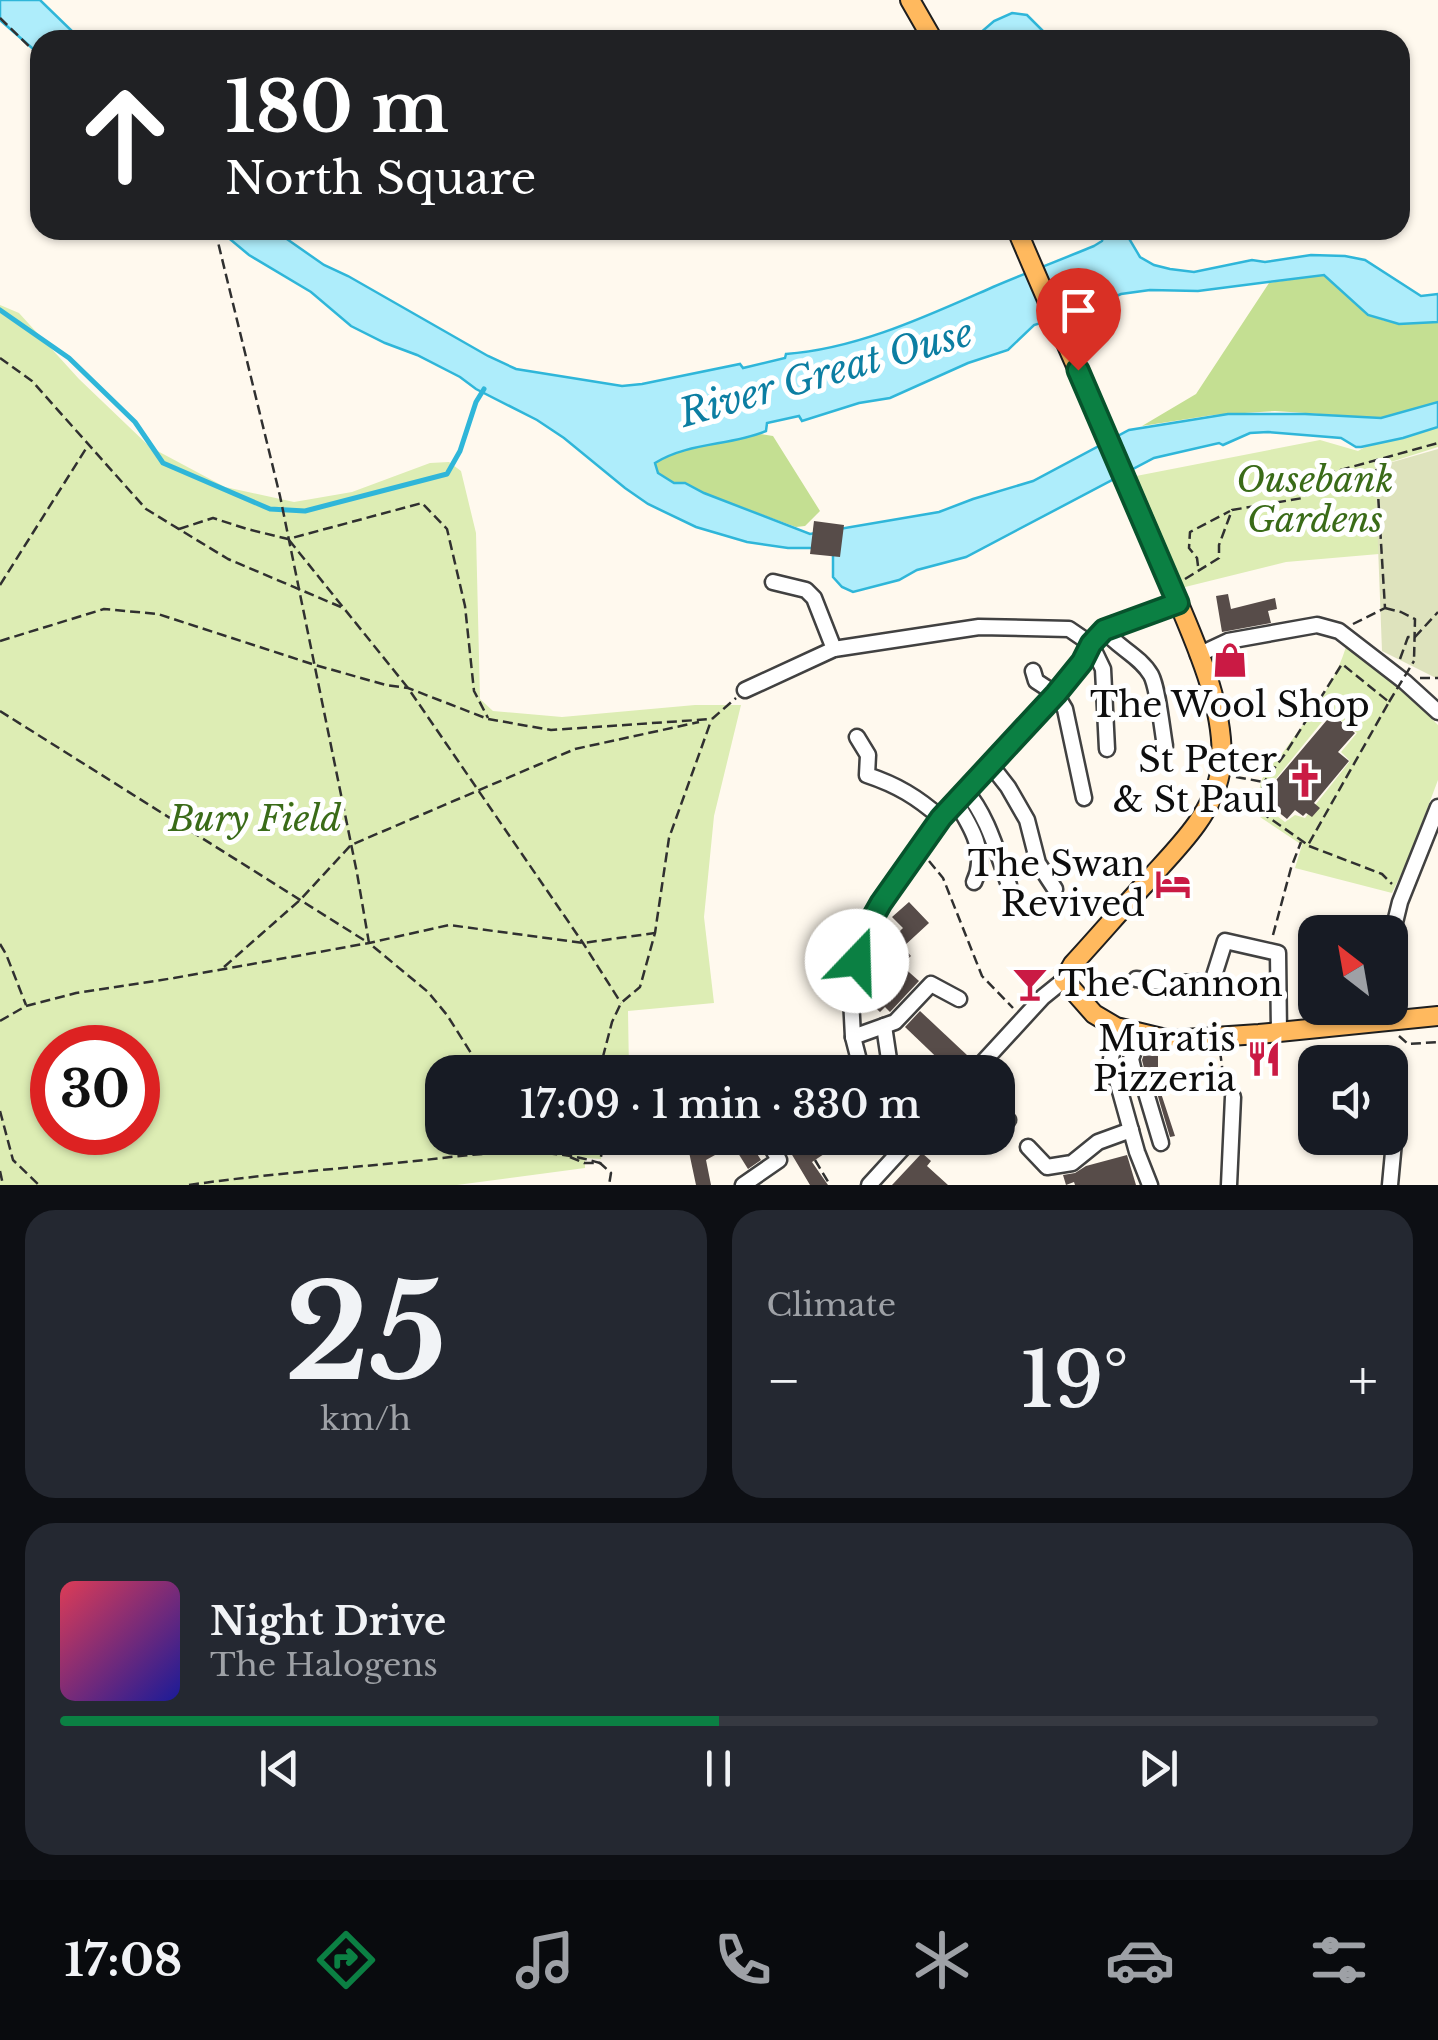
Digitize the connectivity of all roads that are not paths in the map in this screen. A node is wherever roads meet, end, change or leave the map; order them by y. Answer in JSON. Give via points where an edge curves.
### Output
{"nodes":[{"id":1,"x":914,"y":4,"type":"edge"},
{"id":2,"x":927,"y":30,"type":"edge"},
{"id":3,"x":1022,"y":240,"type":"edge"},
{"id":4,"x":774,"y":582,"type":"dead end"},
{"id":5,"x":1175,"y":596,"type":"junction"},
{"id":6,"x":1104,"y":630,"type":"junction"},
{"id":7,"x":1091,"y":644,"type":"junction"},
{"id":8,"x":834,"y":649,"type":"junction"},
{"id":9,"x":1198,"y":655,"type":"junction"},
{"id":10,"x":1033,"y":671,"type":"dead end"},
{"id":11,"x":745,"y":690,"type":"dead end"},
{"id":12,"x":1051,"y":699,"type":"junction"},
{"id":13,"x":1438,"y":712,"type":"edge"},
{"id":14,"x":857,"y":737,"type":"dead end"},
{"id":15,"x":1165,"y":746,"type":"dead end"},
{"id":16,"x":1107,"y":749,"type":"dead end"},
{"id":17,"x":990,"y":764,"type":"junction"},
{"id":18,"x":960,"y":796,"type":"junction"},
{"id":19,"x":1084,"y":798,"type":"dead end"},
{"id":20,"x":1438,"y":808,"type":"edge"},
{"id":21,"x":941,"y":818,"type":"junction"},
{"id":22,"x":974,"y":882,"type":"dead end"},
{"id":23,"x":1009,"y":884,"type":"dead end"},
{"id":24,"x":1055,"y":889,"type":"dead end"},
{"id":25,"x":1397,"y":915,"type":"edge"},
{"id":26,"x":1136,"y":978,"type":"dead end"},
{"id":27,"x":1064,"y":980,"type":"junction"},
{"id":28,"x":959,"y":999,"type":"dead end"},
{"id":29,"x":1438,"y":1016,"type":"edge"},
{"id":30,"x":1408,"y":1020,"type":"edge"},
{"id":31,"x":1319,"y":1025,"type":"edge"},
{"id":32,"x":884,"y":1026,"type":"junction"},
{"id":33,"x":1116,"y":1028,"type":"junction"},
{"id":34,"x":1279,"y":1032,"type":"junction"},
{"id":35,"x":853,"y":1037,"type":"junction"},
{"id":36,"x":1134,"y":1052,"type":"dead end"},
{"id":37,"x":858,"y":1055,"type":"edge"},
{"id":38,"x":888,"y":1055,"type":"edge"},
{"id":39,"x":990,"y":1055,"type":"edge"},
{"id":40,"x":1233,"y":1096,"type":"road end"},
{"id":41,"x":1131,"y":1130,"type":"junction"},
{"id":42,"x":1161,"y":1143,"type":"dead end"},
{"id":43,"x":1028,"y":1147,"type":"dead end"},
{"id":44,"x":777,"y":1155,"type":"edge"},
{"id":45,"x":892,"y":1155,"type":"edge"},
{"id":46,"x":1393,"y":1155,"type":"edge"},
{"id":47,"x":743,"y":1185,"type":"edge"},
{"id":48,"x":869,"y":1185,"type":"edge"},
{"id":49,"x":1150,"y":1185,"type":"edge"},
{"id":50,"x":1229,"y":1185,"type":"edge"},
{"id":51,"x":1390,"y":1185,"type":"edge"}],
"edges":[{"from":1,"to":2,"type":"main road"},
{"from":3,"to":5,"type":"main road"},
{"from":4,"to":8,"type":"street","via":[[814,598]]},
{"from":5,"to":6,"type":"street"},
{"from":5,"to":9,"type":"main road"},
{"from":6,"to":7,"type":"street"},
{"from":6,"to":15,"type":"street","via":[[1152,676]]},
{"from":7,"to":8,"type":"street","via":[[1069,629],[979,628]]},
{"from":7,"to":12,"type":"street"},
{"from":7,"to":16,"type":"street","via":[[1104,668]]},
{"from":8,"to":11,"type":"street"},
{"from":9,"to":13,"type":"street","via":[[1228,642],[1317,625],[1339,631]]},
{"from":9,"to":27,"type":"main road","via":[[1214,695],[1220,741],[1220,774],[1208,807]]},
{"from":10,"to":12,"type":"street"},
{"from":12,"to":17,"type":"street"},
{"from":12,"to":19,"type":"street","via":[[1065,709]]},
{"from":14,"to":21,"type":"street","via":[[868,755],[867,775],[916,796]]},
{"from":17,"to":18,"type":"street"},
{"from":17,"to":24,"type":"street","via":[[1027,820],[1038,863]]},
{"from":18,"to":21,"type":"street"},
{"from":18,"to":22,"type":"street","via":[[980,856]]},
{"from":18,"to":23,"type":"street","via":[[975,801]]},
{"from":20,"to":25,"type":"street"},
{"from":21,"to":35,"type":"street","via":[[868,926],[851,998]]},
{"from":26,"to":34,"type":"street","via":[[1212,982],[1225,941],[1278,953]]},
{"from":27,"to":33,"type":"main road"},
{"from":27,"to":39,"type":"street"},
{"from":28,"to":32,"type":"street","via":[[930,984]]},
{"from":29,"to":30,"type":"main road"},
{"from":31,"to":34,"type":"main road"},
{"from":32,"to":35,"type":"street"},
{"from":32,"to":38,"type":"street"},
{"from":33,"to":34,"type":"main road","via":[[1170,1040]]},
{"from":33,"to":41,"type":"street","via":[[1111,1058]]},
{"from":35,"to":37,"type":"street"},
{"from":36,"to":42,"type":"street","via":[[1137,1084],[1144,1086]]},
{"from":40,"to":50,"type":"street"},
{"from":41,"to":43,"type":"street","via":[[1098,1142],[1072,1162],[1046,1167]]},
{"from":41,"to":49,"type":"street"},
{"from":44,"to":47,"type":"street","via":[[780,1160]]},
{"from":45,"to":48,"type":"street"},
{"from":46,"to":51,"type":"street"}]}
